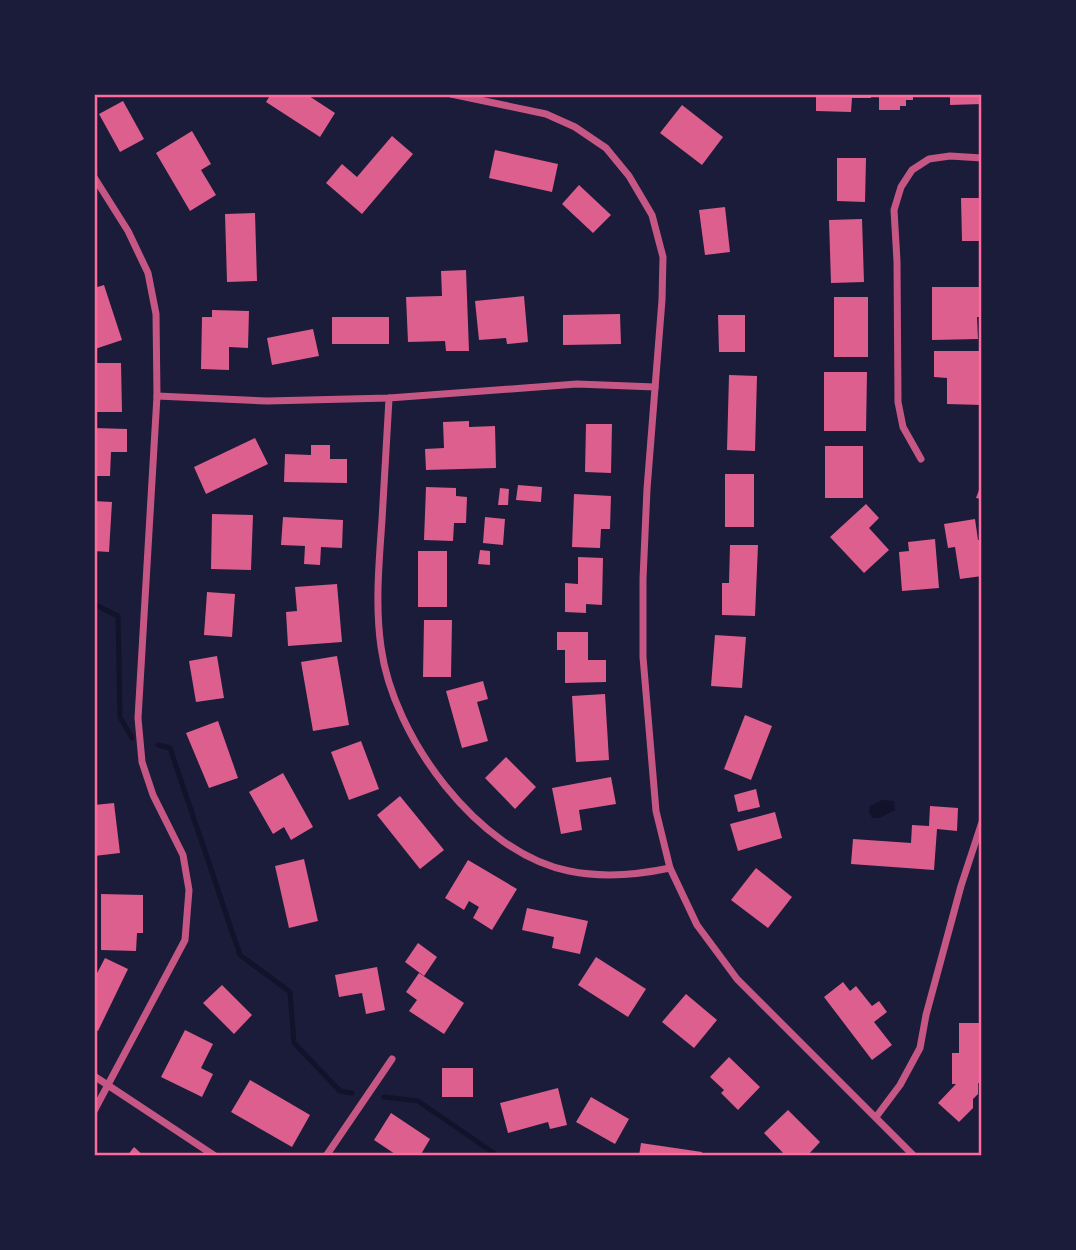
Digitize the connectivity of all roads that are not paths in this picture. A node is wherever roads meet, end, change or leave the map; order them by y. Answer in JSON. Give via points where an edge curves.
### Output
{"nodes":[{"id":1,"x":451,"y":94,"type":"edge"},
{"id":2,"x":982,"y":158,"type":"edge"},
{"id":3,"x":94,"y":177,"type":"edge"},
{"id":4,"x":655,"y":387,"type":"junction"},
{"id":5,"x":157,"y":396,"type":"junction"},
{"id":6,"x":389,"y":398,"type":"junction"},
{"id":7,"x":920,"y":459,"type":"dead end"},
{"id":8,"x":982,"y":822,"type":"edge"},
{"id":9,"x":670,"y":868,"type":"junction"},
{"id":10,"x":391,"y":1059,"type":"dead end"},
{"id":11,"x":94,"y":1076,"type":"edge"},
{"id":12,"x":108,"y":1085,"type":"junction"},
{"id":13,"x":94,"y":1111,"type":"edge"},
{"id":14,"x":876,"y":1117,"type":"junction"},
{"id":15,"x":215,"y":1156,"type":"edge"},
{"id":16,"x":327,"y":1156,"type":"edge"},
{"id":17,"x":914,"y":1156,"type":"edge"}],
"edges":[{"from":1,"to":4,"type":"street","via":[[546,114],[575,127],[606,148],[629,176],[652,215],[663,257]]},
{"from":2,"to":7,"type":"street","via":[[929,159],[912,170],[894,210],[898,402],[903,428]]},
{"from":3,"to":5,"type":"street","via":[[148,273],[156,314]]},
{"from":4,"to":6,"type":"street","via":[[577,384]]},
{"from":4,"to":9,"type":"street","via":[[643,566],[643,657],[656,811]]},
{"from":5,"to":6,"type":"street","via":[[267,401]]},
{"from":5,"to":12,"type":"street","via":[[138,718],[145,773],[183,855],[188,890],[185,940]]},
{"from":6,"to":9,"type":"street","via":[[377,595],[381,650],[396,706],[428,764],[470,816],[526,856],[568,871],[610,876]]},
{"from":8,"to":14,"type":"street","via":[[920,1048]]},
{"from":9,"to":14,"type":"street","via":[[697,925],[737,979]]},
{"from":10,"to":16,"type":"street"},
{"from":11,"to":12,"type":"street"},
{"from":12,"to":13,"type":"street"},
{"from":12,"to":15,"type":"street"},
{"from":14,"to":17,"type":"street"}]}
